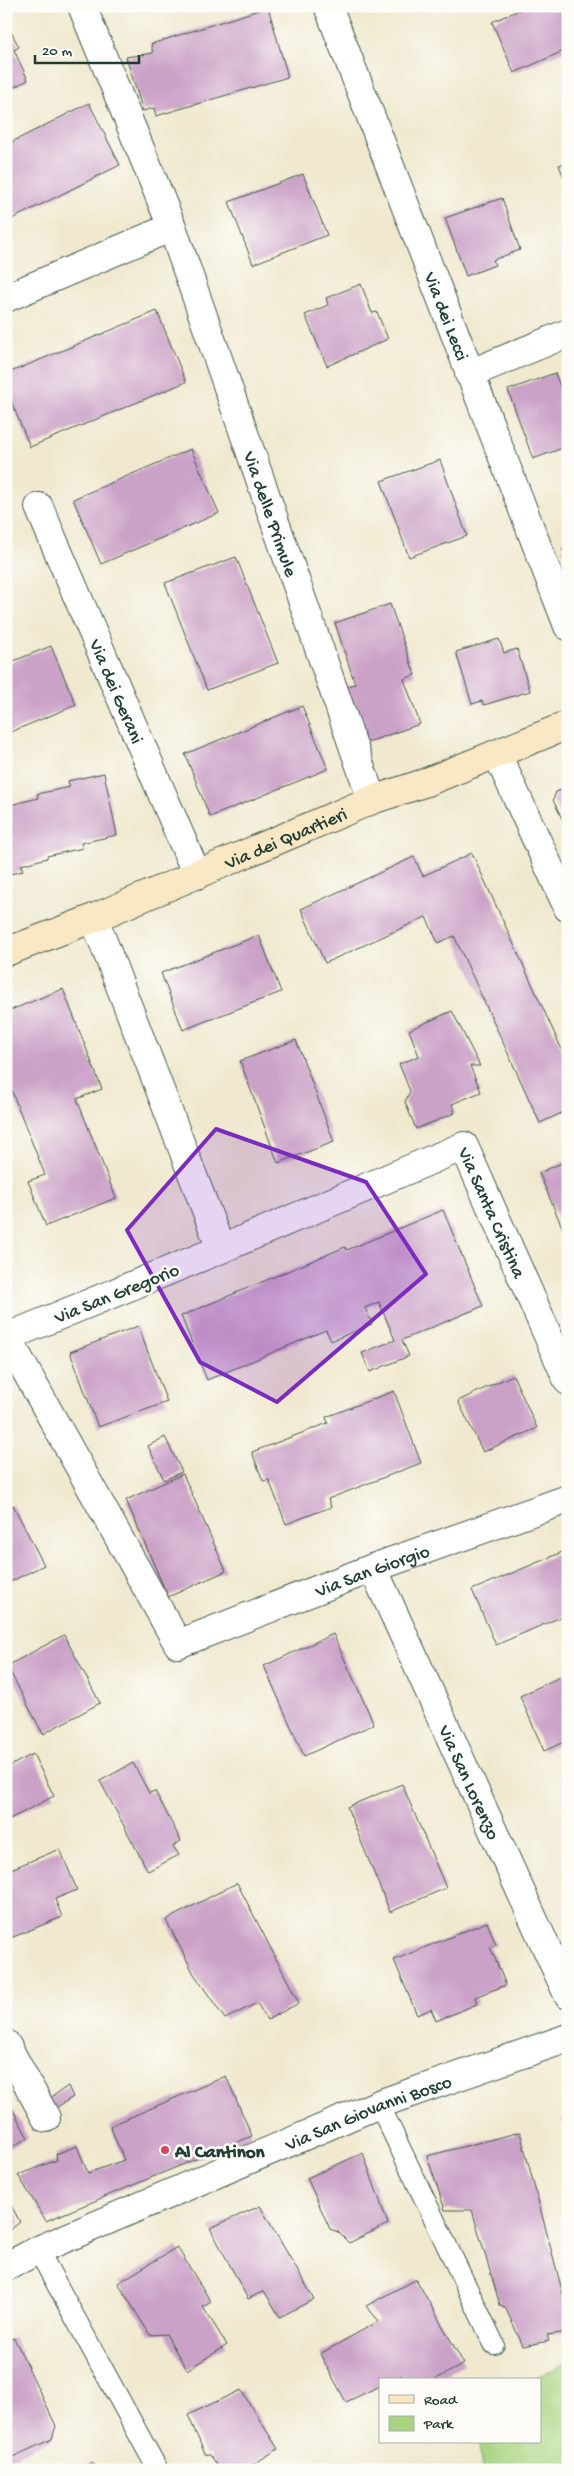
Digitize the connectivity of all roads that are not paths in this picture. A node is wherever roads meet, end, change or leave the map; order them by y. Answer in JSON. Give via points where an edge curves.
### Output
{"nodes":[{"id":1,"x":82,"y":6,"type":"edge"},
{"id":2,"x":328,"y":6,"type":"edge"},
{"id":3,"x":172,"y":228,"type":"junction"},
{"id":4,"x":6,"y":298,"type":"edge"},
{"id":5,"x":568,"y":333,"type":"edge"},
{"id":6,"x":469,"y":374,"type":"junction"},
{"id":7,"x":39,"y":507,"type":"dead end"},
{"id":8,"x":568,"y":626,"type":"edge"},
{"id":9,"x":568,"y":725,"type":"edge"},
{"id":10,"x":497,"y":754,"type":"junction"},
{"id":11,"x":372,"y":800,"type":"junction"},
{"id":12,"x":197,"y":875,"type":"junction"},
{"id":13,"x":568,"y":908,"type":"edge"},
{"id":14,"x":94,"y":918,"type":"junction"},
{"id":15,"x":6,"y":952,"type":"edge"},
{"id":16,"x":221,"y":1249,"type":"junction"},
{"id":17,"x":568,"y":1381,"type":"edge"},
{"id":18,"x":568,"y":1499,"type":"edge"},
{"id":19,"x":373,"y":1568,"type":"junction"},
{"id":20,"x":178,"y":1644,"type":"joint"},
{"id":21,"x":568,"y":1995,"type":"edge"},
{"id":22,"x":568,"y":2038,"type":"edge"},
{"id":23,"x":6,"y":2044,"type":"edge"},
{"id":24,"x":378,"y":2104,"type":"junction"},
{"id":25,"x":46,"y":2118,"type":"dead end"},
{"id":26,"x":38,"y":2250,"type":"junction"},
{"id":27,"x":6,"y":2267,"type":"edge"},
{"id":28,"x":494,"y":2344,"type":"dead end"},
{"id":29,"x":158,"y":2470,"type":"edge"}],
"edges":[{"from":1,"to":3,"type":"street","name":"Via delle Primule"},
{"from":2,"to":6,"type":"street","name":"Via dei Lecci"},
{"from":3,"to":4,"type":"street"},
{"from":3,"to":11,"type":"street","name":"Via delle Primule"},
{"from":5,"to":6,"type":"street"},
{"from":6,"to":8,"type":"street","name":"Via dei Lecci"},
{"from":7,"to":12,"type":"street","name":"Via dei Gerani"},
{"from":9,"to":10,"type":"street","name":"Via dei Quartieri"},
{"from":10,"to":11,"type":"street","name":"Via dei Quartieri"},
{"from":10,"to":13,"type":"street"},
{"from":11,"to":12,"type":"street","name":"Via dei Quartieri"},
{"from":12,"to":14,"type":"street","name":"Via dei Quartieri"},
{"from":14,"to":15,"type":"street","name":"Via dei Quartieri"},
{"from":14,"to":16,"type":"street"},
{"from":16,"to":17,"type":"street","name":"Via Santa Cristina","via":[[464,1146]]},
{"from":16,"to":20,"type":"street","name":"Via San Gregorio","via":[[7,1337]]},
{"from":18,"to":19,"type":"street","name":"Via San Giorgio"},
{"from":19,"to":20,"type":"street","name":"Via San Giorgio"},
{"from":19,"to":21,"type":"street","name":"Via San Lorenzo"},
{"from":22,"to":24,"type":"street","name":"Via San Giovanni Bosco"},
{"from":23,"to":25,"type":"street"},
{"from":24,"to":26,"type":"street","name":"Via San Giovanni Bosco"},
{"from":24,"to":28,"type":"lane"},
{"from":26,"to":27,"type":"street","name":"Via San Giovanni Bosco"},
{"from":26,"to":29,"type":"lane"}]}
